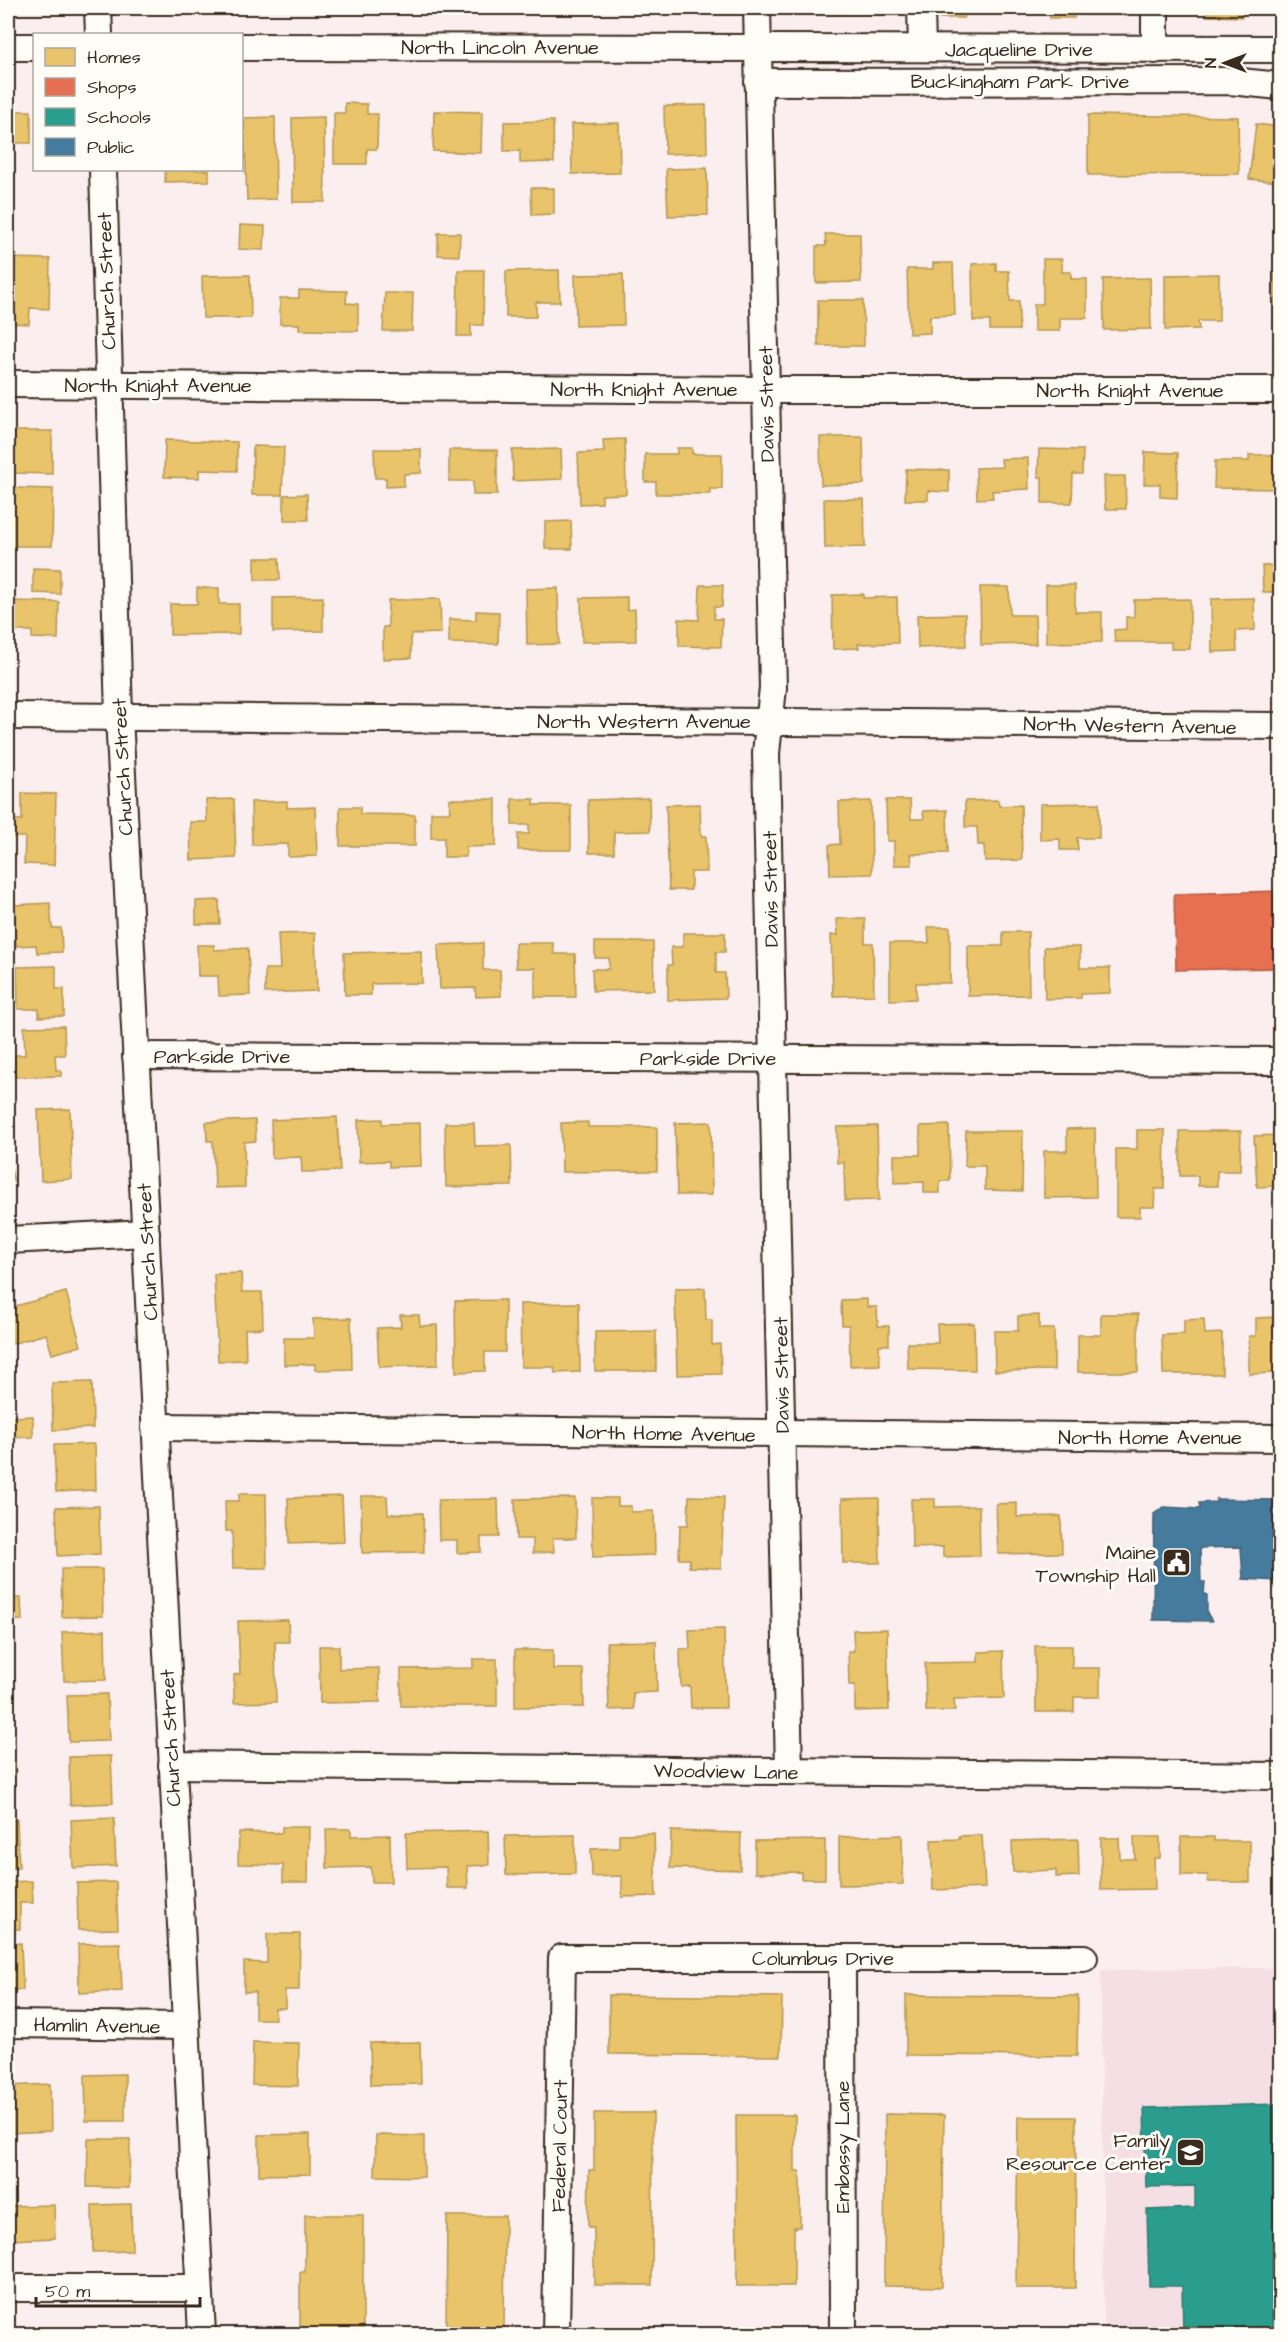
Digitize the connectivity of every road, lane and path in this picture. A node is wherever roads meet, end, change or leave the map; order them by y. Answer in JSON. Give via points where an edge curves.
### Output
{"nodes":[{"id":1,"x":98,"y":8,"type":"edge"},
{"id":2,"x":757,"y":8,"type":"edge"},
{"id":3,"x":921,"y":8,"type":"edge"},
{"id":4,"x":1155,"y":8,"type":"edge"},
{"id":5,"x":99,"y":33,"type":"edge"},
{"id":6,"x":8,"y":47,"type":"edge"},
{"id":7,"x":243,"y":47,"type":"edge"},
{"id":8,"x":758,"y":47,"type":"junction"},
{"id":9,"x":33,"y":48,"type":"edge"},
{"id":10,"x":922,"y":48,"type":"junction"},
{"id":11,"x":1281,"y":49,"type":"edge"},
{"id":12,"x":1155,"y":50,"type":"junction"},
{"id":13,"x":758,"y":82,"type":"junction"},
{"id":14,"x":1281,"y":86,"type":"edge"},
{"id":15,"x":103,"y":171,"type":"edge"},
{"id":16,"x":8,"y":384,"type":"edge"},
{"id":17,"x":109,"y":385,"type":"junction"},
{"id":18,"x":766,"y":390,"type":"junction"},
{"id":19,"x":1281,"y":390,"type":"edge"},
{"id":20,"x":8,"y":716,"type":"edge"},
{"id":21,"x":119,"y":716,"type":"junction"},
{"id":22,"x":770,"y":722,"type":"junction"},
{"id":23,"x":1281,"y":726,"type":"edge"},
{"id":24,"x":136,"y":1056,"type":"junction"},
{"id":25,"x":774,"y":1059,"type":"junction"},
{"id":26,"x":1281,"y":1061,"type":"edge"},
{"id":27,"x":146,"y":1233,"type":"junction"},
{"id":28,"x":8,"y":1240,"type":"edge"},
{"id":29,"x":155,"y":1427,"type":"junction"},
{"id":30,"x":782,"y":1435,"type":"junction"},
{"id":31,"x":1281,"y":1438,"type":"edge"},
{"id":32,"x":172,"y":1765,"type":"junction"},
{"id":33,"x":789,"y":1771,"type":"junction"},
{"id":34,"x":1281,"y":1776,"type":"edge"},
{"id":35,"x":562,"y":1958,"type":"joint"},
{"id":36,"x":1084,"y":1958,"type":"dead end"},
{"id":37,"x":842,"y":1959,"type":"junction"},
{"id":38,"x":8,"y":2024,"type":"edge"},
{"id":39,"x":186,"y":2026,"type":"junction"},
{"id":40,"x":8,"y":2288,"type":"edge"},
{"id":41,"x":198,"y":2288,"type":"junction"},
{"id":42,"x":202,"y":2334,"type":"edge"},
{"id":43,"x":556,"y":2334,"type":"edge"},
{"id":44,"x":843,"y":2334,"type":"edge"}],
"edges":[{"from":1,"to":5,"type":"street"},
{"from":2,"to":8,"type":"street","name":"Davis Street"},
{"from":3,"to":10,"type":"street"},
{"from":4,"to":12,"type":"street"},
{"from":6,"to":9,"type":"street"},
{"from":7,"to":8,"type":"street","name":"North Lincoln Avenue"},
{"from":8,"to":10,"type":"street","name":"Jacqueline Drive"},
{"from":8,"to":13,"type":"street","name":"Davis Street"},
{"from":10,"to":12,"type":"street","name":"Jacqueline Drive"},
{"from":11,"to":12,"type":"street","name":"Jacqueline Drive"},
{"from":13,"to":14,"type":"street","name":"Buckingham Park Drive","via":[[1230,81]]},
{"from":13,"to":18,"type":"street","name":"Davis Street"},
{"from":15,"to":17,"type":"street","name":"Church Street"},
{"from":16,"to":17,"type":"street","name":"North Knight Avenue"},
{"from":17,"to":18,"type":"street","name":"North Knight Avenue"},
{"from":17,"to":21,"type":"street","name":"Church Street"},
{"from":18,"to":19,"type":"street","name":"North Knight Avenue"},
{"from":18,"to":22,"type":"street","name":"Davis Street","via":[[773,688]]},
{"from":20,"to":21,"type":"street","name":"North Western Avenue"},
{"from":21,"to":22,"type":"street","name":"North Western Avenue"},
{"from":21,"to":24,"type":"street","name":"Church Street"},
{"from":22,"to":23,"type":"street","name":"North Western Avenue"},
{"from":22,"to":25,"type":"street","name":"Davis Street","via":[[766,753]]},
{"from":24,"to":25,"type":"street","name":"Parkside Drive"},
{"from":24,"to":27,"type":"street","name":"Church Street"},
{"from":25,"to":26,"type":"street","name":"Parkside Drive"},
{"from":25,"to":30,"type":"street","name":"Davis Street"},
{"from":27,"to":28,"type":"street"},
{"from":27,"to":29,"type":"street","name":"Church Street"},
{"from":29,"to":30,"type":"street","name":"North Home Avenue"},
{"from":29,"to":32,"type":"street","name":"Church Street"},
{"from":30,"to":31,"type":"street","name":"North Home Avenue"},
{"from":30,"to":33,"type":"street","name":"Davis Street"},
{"from":32,"to":33,"type":"street","name":"Woodview Lane"},
{"from":32,"to":39,"type":"street","name":"Church Street"},
{"from":33,"to":34,"type":"street","name":"Woodview Lane"},
{"from":35,"to":37,"type":"street","name":"Columbus Drive"},
{"from":35,"to":43,"type":"street","name":"Federal Court"},
{"from":36,"to":37,"type":"street","name":"Columbus Drive"},
{"from":37,"to":44,"type":"street","name":"Embassy Lane"},
{"from":38,"to":39,"type":"street","name":"Hamlin Avenue"},
{"from":39,"to":41,"type":"street","name":"Church Street"},
{"from":40,"to":41,"type":"street"},
{"from":41,"to":42,"type":"street","name":"Church Street"}]}
